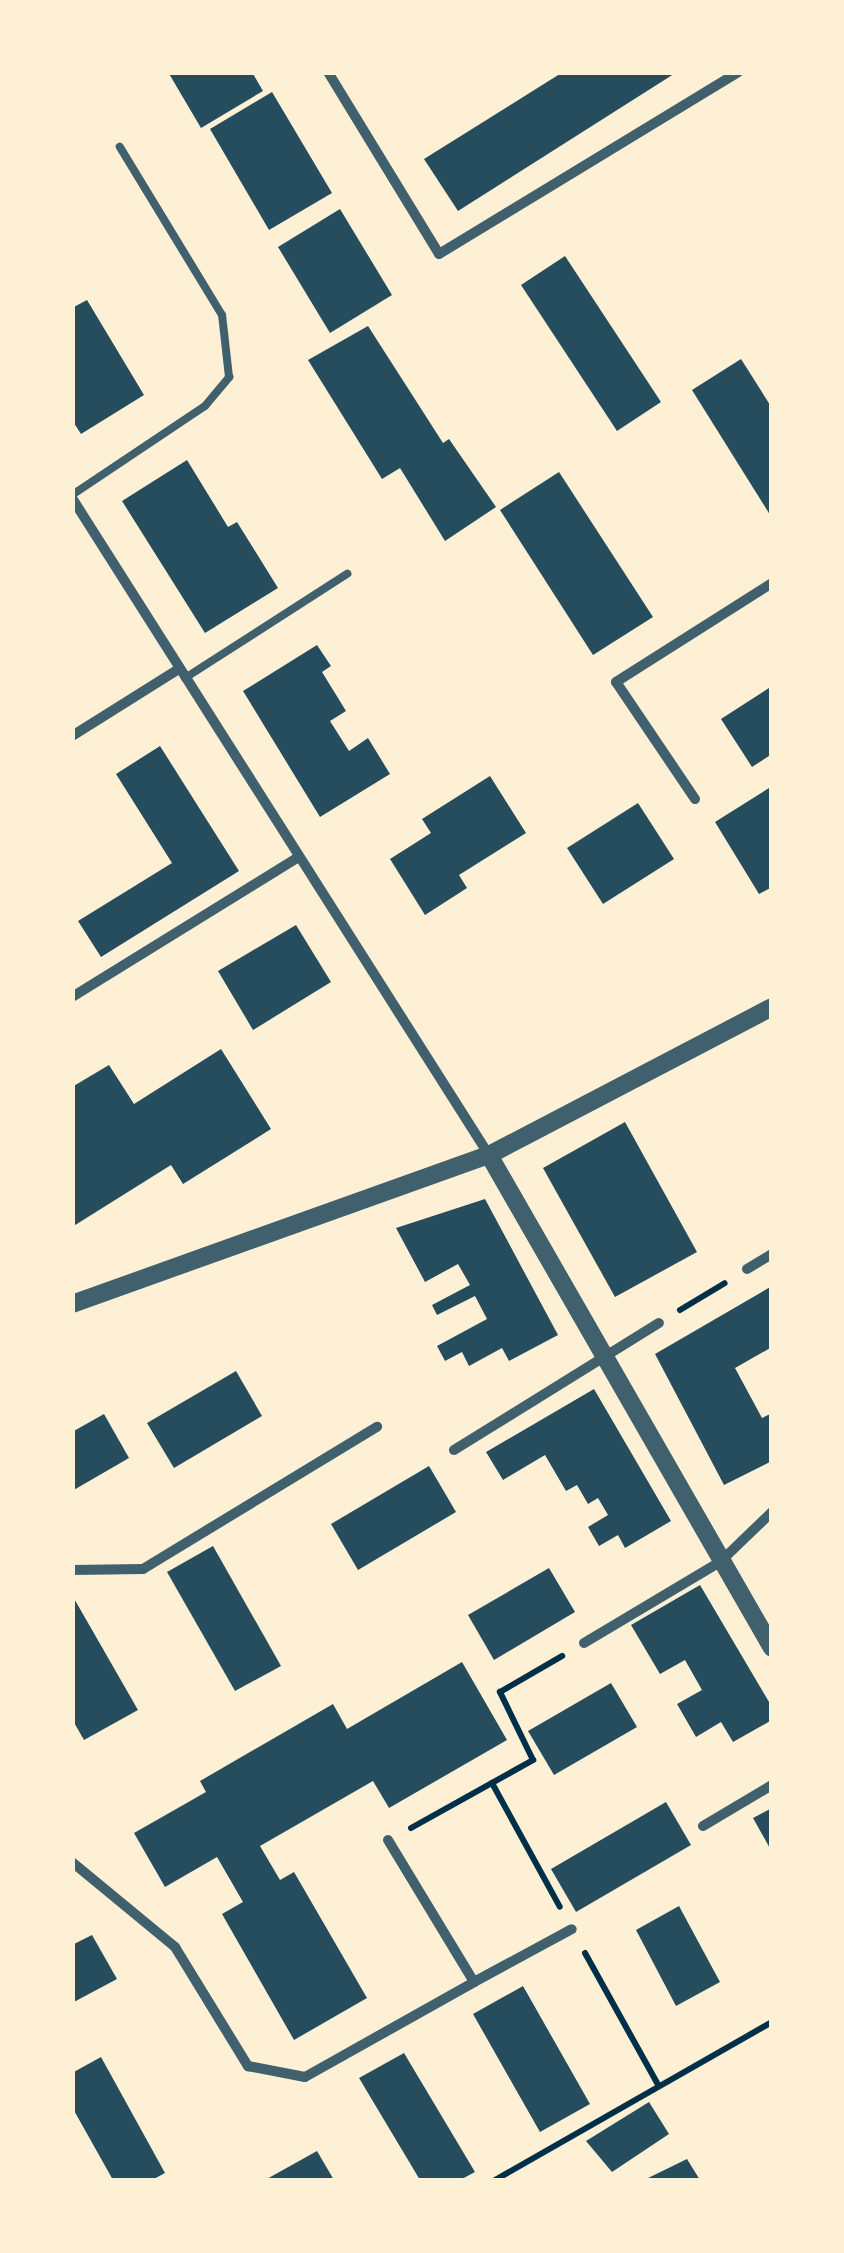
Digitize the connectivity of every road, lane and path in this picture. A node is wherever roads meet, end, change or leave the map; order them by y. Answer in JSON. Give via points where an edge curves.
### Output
{"nodes":[{"id":1,"x":328,"y":72,"type":"edge"},
{"id":2,"x":738,"y":72,"type":"edge"},
{"id":3,"x":120,"y":147,"type":"dead end"},
{"id":4,"x":72,"y":496,"type":"edge"},
{"id":5,"x":347,"y":574,"type":"dead end"},
{"id":6,"x":772,"y":583,"type":"edge"},
{"id":7,"x":182,"y":673,"type":"junction"},
{"id":8,"x":72,"y":736,"type":"edge"},
{"id":9,"x":695,"y":798,"type":"dead end"},
{"id":10,"x":297,"y":858,"type":"junction"},
{"id":11,"x":72,"y":997,"type":"edge"},
{"id":12,"x":772,"y":1007,"type":"edge"},
{"id":13,"x":488,"y":1155,"type":"junction"},
{"id":14,"x":772,"y":1254,"type":"edge"},
{"id":15,"x":747,"y":1269,"type":"joint"},
{"id":16,"x":72,"y":1304,"type":"edge"},
{"id":17,"x":660,"y":1323,"type":"joint"},
{"id":18,"x":603,"y":1358,"type":"junction"},
{"id":19,"x":377,"y":1427,"type":"dead end"},
{"id":20,"x":454,"y":1450,"type":"dead end"},
{"id":21,"x":772,"y":1512,"type":"edge"},
{"id":22,"x":720,"y":1562,"type":"junction"},
{"id":23,"x":72,"y":1570,"type":"edge"},
{"id":24,"x":584,"y":1643,"type":"joint"},
{"id":25,"x":772,"y":1648,"type":"edge"},
{"id":26,"x":772,"y":1785,"type":"edge"},
{"id":27,"x":703,"y":1826,"type":"dead end"},
{"id":28,"x":388,"y":1840,"type":"joint"},
{"id":29,"x":72,"y":1862,"type":"edge"},
{"id":30,"x":572,"y":1930,"type":"dead end"},
{"id":31,"x":474,"y":1982,"type":"junction"},
{"id":32,"x":772,"y":2022,"type":"edge"},
{"id":33,"x":509,"y":2177,"type":"edge"},
{"id":34,"x":495,"y":2180,"type":"edge"}],
"edges":[{"from":1,"to":2,"type":"street","via":[[439,254]]},
{"from":3,"to":4,"type":"lane","via":[[222,315],[229,377],[205,406]]},
{"from":4,"to":7,"type":"street"},
{"from":5,"to":7,"type":"lane"},
{"from":6,"to":9,"type":"street","via":[[616,682]]},
{"from":7,"to":8,"type":"street"},
{"from":7,"to":10,"type":"street"},
{"from":10,"to":11,"type":"street"},
{"from":10,"to":13,"type":"street"},
{"from":12,"to":13,"type":"street"},
{"from":13,"to":16,"type":"street"},
{"from":13,"to":18,"type":"street"},
{"from":14,"to":15,"type":"street"},
{"from":15,"to":17,"type":"path"},
{"from":17,"to":18,"type":"street"},
{"from":18,"to":20,"type":"street"},
{"from":18,"to":22,"type":"street"},
{"from":19,"to":23,"type":"street","via":[[144,1569]]},
{"from":21,"to":22,"type":"street"},
{"from":22,"to":24,"type":"street"},
{"from":22,"to":25,"type":"street"},
{"from":24,"to":28,"type":"path","via":[[500,1692],[533,1760]]},
{"from":26,"to":27,"type":"street"},
{"from":28,"to":31,"type":"street"},
{"from":29,"to":31,"type":"street","via":[[175,1946],[248,2066],[306,2077]]},
{"from":30,"to":31,"type":"street"},
{"from":32,"to":33,"type":"path"},
{"from":33,"to":34,"type":"path"}]}
